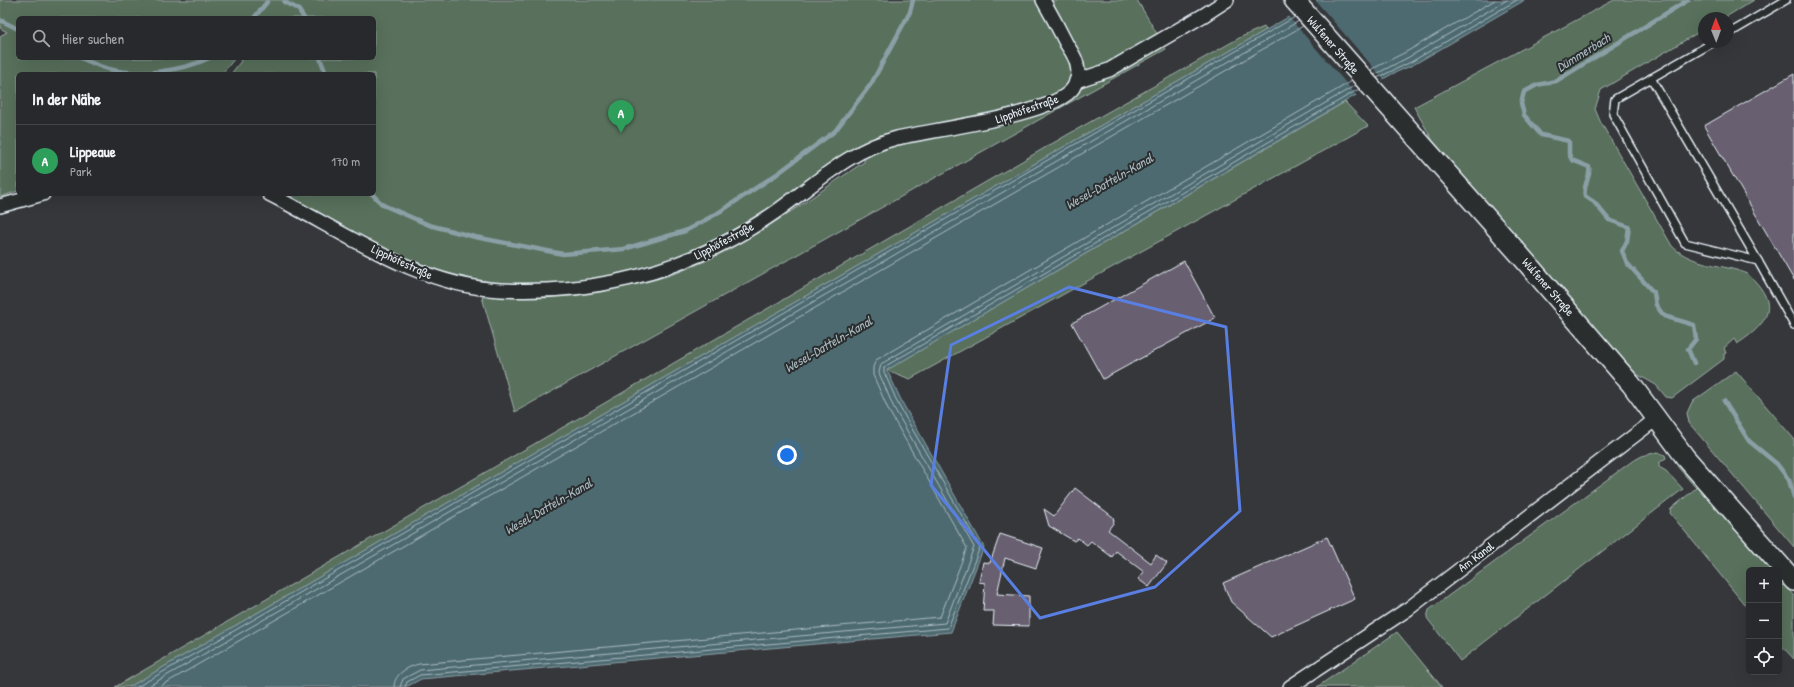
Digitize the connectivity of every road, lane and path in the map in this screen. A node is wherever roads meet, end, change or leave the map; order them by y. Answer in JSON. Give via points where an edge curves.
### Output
{"nodes":[{"id":1,"x":1043,"y":0,"type":"edge"},
{"id":2,"x":1227,"y":0,"type":"edge"},
{"id":3,"x":1294,"y":0,"type":"edge"},
{"id":4,"x":1786,"y":0,"type":"edge"},
{"id":5,"x":1734,"y":30,"type":"edge"},
{"id":6,"x":1704,"y":48,"type":"edge"},
{"id":7,"x":1651,"y":78,"type":"junction"},
{"id":8,"x":1076,"y":81,"type":"junction"},
{"id":9,"x":36,"y":196,"type":"edge"},
{"id":10,"x":273,"y":196,"type":"edge"},
{"id":11,"x":0,"y":206,"type":"edge"},
{"id":12,"x":1758,"y":261,"type":"junction"},
{"id":13,"x":1794,"y":324,"type":"edge"},
{"id":14,"x":1656,"y":419,"type":"junction"},
{"id":15,"x":1794,"y":581,"type":"edge"},
{"id":16,"x":1290,"y":687,"type":"edge"}],
"edges":[{"from":1,"to":8,"type":"street","via":[[1077,63]]},
{"from":2,"to":8,"type":"street","via":[[1204,16],[1109,70]]},
{"from":3,"to":14,"type":"main road","name":"Wulfener Straße","via":[[1556,296],[1631,384]]},
{"from":4,"to":5,"type":"lane"},
{"from":6,"to":7,"type":"lane"},
{"from":7,"to":12,"type":"lane"},
{"from":7,"to":12,"type":"lane","via":[[1615,99],[1613,114],[1685,243]]},
{"from":8,"to":10,"type":"street","name":"Lipphöfestraße","via":[[1072,91],[1038,107],[974,125],[897,138],[865,150],[844,162],[775,212],[705,254],[628,279],[578,286],[501,290],[440,280],[412,269]]},
{"from":9,"to":11,"type":"street"},
{"from":12,"to":13,"type":"lane"},
{"from":14,"to":15,"type":"main road","name":"Wulfener Straße","via":[[1685,457]]},
{"from":14,"to":16,"type":"street","name":"Am Kanal","via":[[1408,609]]}]}
